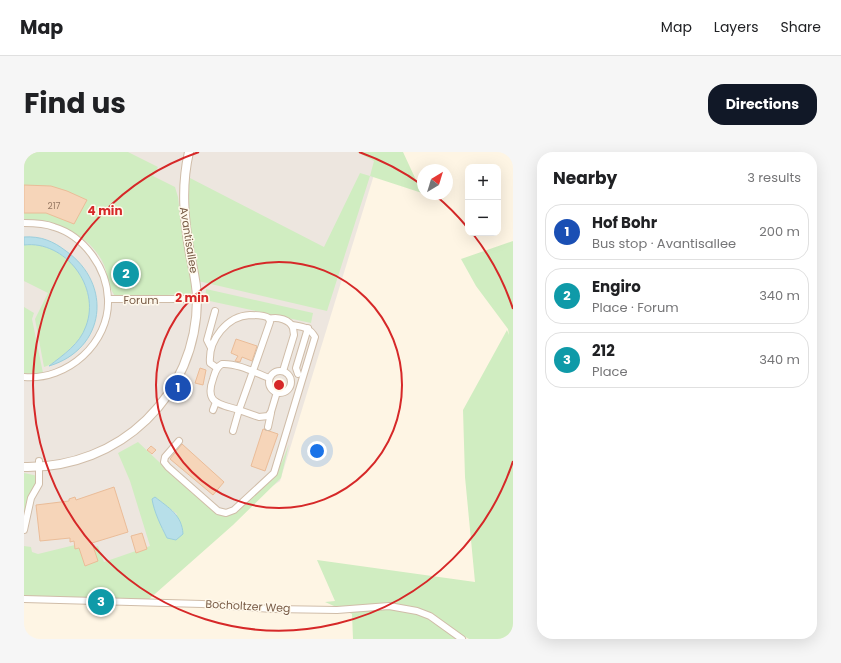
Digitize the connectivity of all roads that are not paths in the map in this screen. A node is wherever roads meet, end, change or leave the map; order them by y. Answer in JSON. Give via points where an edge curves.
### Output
{"nodes":[{"id":1,"x":189,"y":152,"type":"edge"},
{"id":2,"x":24,"y":223,"type":"edge"},
{"id":3,"x":108,"y":299,"type":"junction"},
{"id":4,"x":197,"y":299,"type":"junction"},
{"id":5,"x":215,"y":311,"type":"dead end"},
{"id":6,"x":270,"y":319,"type":"junction"},
{"id":7,"x":292,"y":325,"type":"junction"},
{"id":8,"x":308,"y":328,"type":"junction"},
{"id":9,"x":211,"y":348,"type":"junction"},
{"id":10,"x":217,"y":368,"type":"junction"},
{"id":11,"x":283,"y":371,"type":"junction"},
{"id":12,"x":253,"y":372,"type":"junction"},
{"id":13,"x":301,"y":374,"type":"junction"},
{"id":14,"x":24,"y":377,"type":"edge"},
{"id":15,"x":269,"y":378,"type":"junction"},
{"id":16,"x":290,"y":378,"type":"junction"},
{"id":17,"x":277,"y":392,"type":"junction"},
{"id":18,"x":216,"y":402,"type":"junction"},
{"id":19,"x":213,"y":410,"type":"dead end"},
{"id":20,"x":240,"y":410,"type":"junction"},
{"id":21,"x":233,"y":431,"type":"dead end"},
{"id":22,"x":179,"y":441,"type":"dead end"},
{"id":23,"x":40,"y":464,"type":"junction"},
{"id":24,"x":24,"y":467,"type":"edge"},
{"id":25,"x":24,"y":530,"type":"edge"},
{"id":26,"x":24,"y":599,"type":"edge"},
{"id":27,"x":462,"y":639,"type":"edge"}],
"edges":[{"from":1,"to":4,"type":"street","name":"Avantisallee","via":[[183,202]]},
{"from":2,"to":3,"type":"street","name":"Forum","via":[[54,226],[84,246],[100,268]]},
{"from":3,"to":4,"type":"street","name":"Forum"},
{"from":3,"to":14,"type":"street","name":"Forum","via":[[103,325],[90,349],[80,359],[70,367],[46,376]]},
{"from":4,"to":23,"type":"street","name":"Avantisallee","via":[[193,338],[188,354],[174,386],[152,415],[122,440],[104,450],[65,463]]},
{"from":5,"to":9,"type":"street","via":[[206,340]]},
{"from":6,"to":7,"type":"street","via":[[286,320]]},
{"from":6,"to":9,"type":"street","via":[[257,315],[235,319],[221,330]]},
{"from":6,"to":12,"type":"street"},
{"from":7,"to":8,"type":"street"},
{"from":7,"to":11,"type":"street","via":[[294,332]]},
{"from":8,"to":13,"type":"street","via":[[296,368]]},
{"from":8,"to":13,"type":"street","via":[[315,337]]},
{"from":9,"to":10,"type":"street","via":[[210,363]]},
{"from":10,"to":12,"type":"street","via":[[226,363]]},
{"from":10,"to":18,"type":"street","via":[[209,393]]},
{"from":11,"to":15,"type":"street","via":[[275,372]]},
{"from":11,"to":16,"type":"street"},
{"from":12,"to":15,"type":"street"},
{"from":12,"to":20,"type":"street"},
{"from":13,"to":16,"type":"street"},
{"from":13,"to":22,"type":"street","via":[[274,472],[234,510],[226,513],[218,510],[164,462],[165,457]]},
{"from":15,"to":17,"type":"street","via":[[270,387]]},
{"from":16,"to":17,"type":"street","via":[[289,389]]},
{"from":17,"to":20,"type":"street","via":[[267,422]]},
{"from":18,"to":19,"type":"street"},
{"from":18,"to":20,"type":"street"},
{"from":20,"to":21,"type":"street"},
{"from":23,"to":24,"type":"street","name":"Avantisallee"},
{"from":23,"to":25,"type":"street","via":[[39,484],[33,492]]},
{"from":26,"to":27,"type":"street","name":"Bocholtzer Weg","via":[[202,604],[273,609],[337,610],[389,606],[430,616]]}]}
